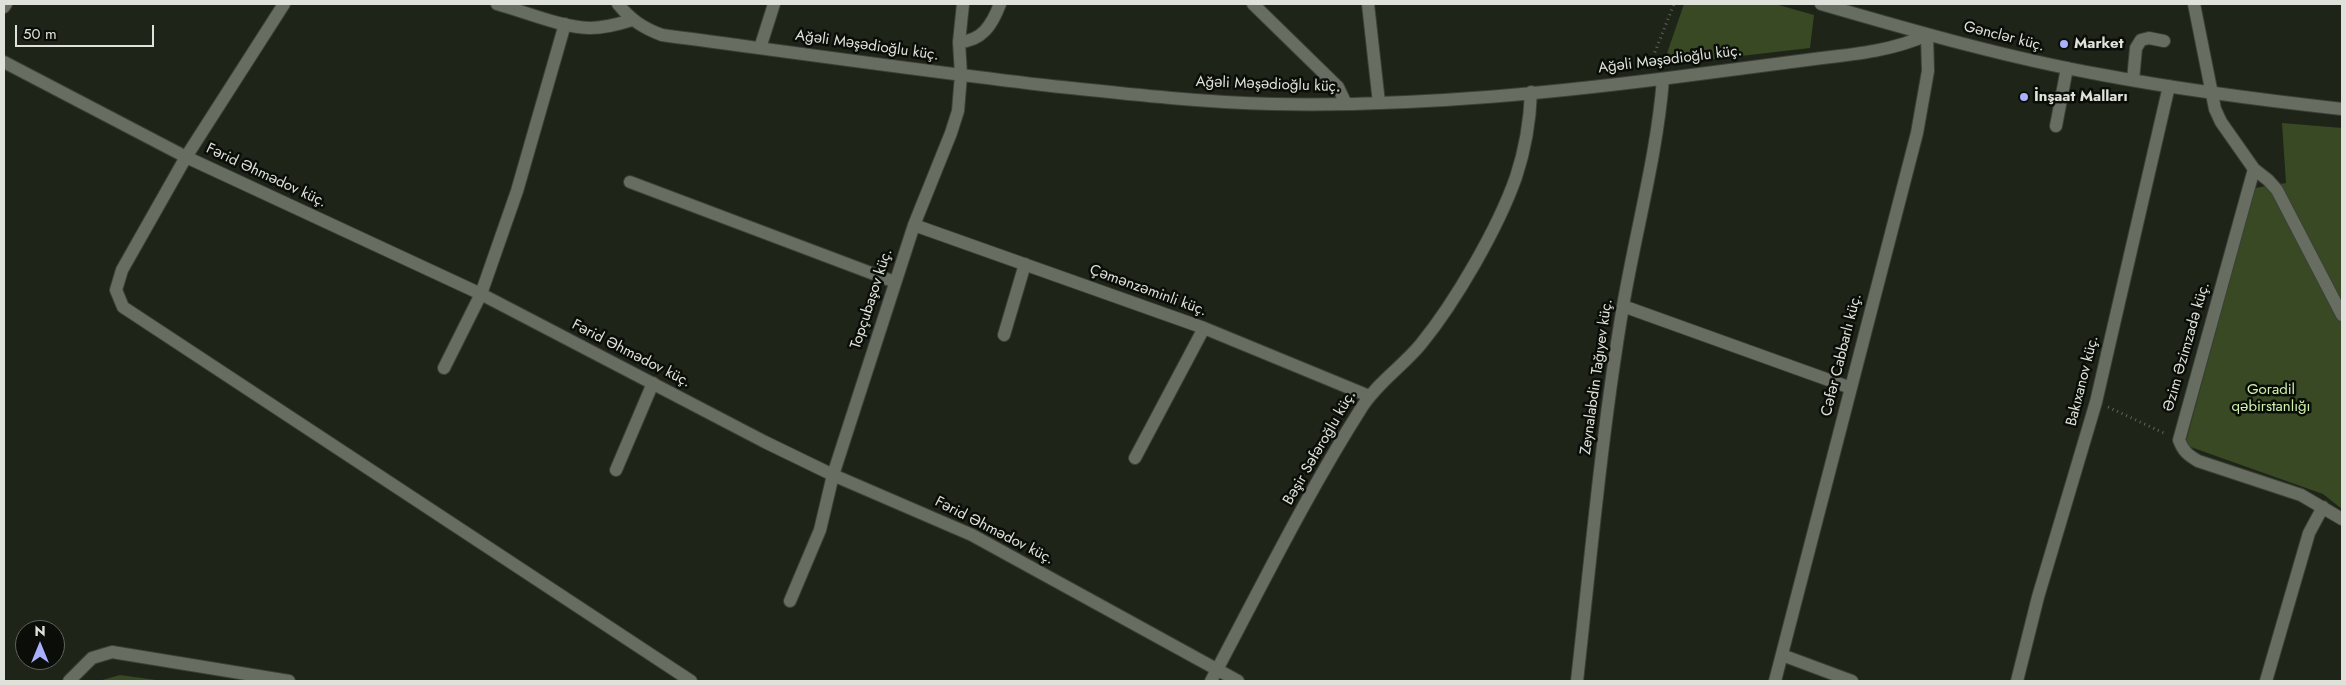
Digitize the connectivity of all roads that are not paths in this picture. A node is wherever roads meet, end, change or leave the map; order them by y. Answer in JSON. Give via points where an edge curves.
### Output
{"nodes":[{"id":1,"x":6,"y":4,"type":"edge"},
{"id":2,"x":284,"y":4,"type":"edge"},
{"id":3,"x":497,"y":4,"type":"edge"},
{"id":4,"x":618,"y":4,"type":"edge"},
{"id":5,"x":774,"y":4,"type":"edge"},
{"id":6,"x":963,"y":4,"type":"edge"},
{"id":7,"x":1000,"y":4,"type":"edge"},
{"id":8,"x":1253,"y":4,"type":"edge"},
{"id":9,"x":1368,"y":4,"type":"edge"},
{"id":10,"x":1821,"y":4,"type":"edge"},
{"id":11,"x":2194,"y":4,"type":"edge"},
{"id":12,"x":4,"y":7,"type":"edge"},
{"id":13,"x":632,"y":20,"type":"junction"},
{"id":14,"x":565,"y":24,"type":"junction"},
{"id":15,"x":1927,"y":35,"type":"junction"},
{"id":16,"x":2164,"y":41,"type":"dead end"},
{"id":17,"x":959,"y":42,"type":"junction"},
{"id":18,"x":760,"y":48,"type":"junction"},
{"id":19,"x":4,"y":62,"type":"edge"},
{"id":20,"x":2067,"y":68,"type":"junction"},
{"id":21,"x":961,"y":75,"type":"junction"},
{"id":22,"x":1659,"y":79,"type":"junction"},
{"id":23,"x":2133,"y":80,"type":"junction"},
{"id":24,"x":2169,"y":86,"type":"junction"},
{"id":25,"x":1531,"y":92,"type":"junction"},
{"id":26,"x":2212,"y":93,"type":"junction"},
{"id":27,"x":1379,"y":103,"type":"junction"},
{"id":28,"x":1346,"y":104,"type":"junction"},
{"id":29,"x":2342,"y":108,"type":"edge"},
{"id":30,"x":2056,"y":126,"type":"dead end"},
{"id":31,"x":186,"y":157,"type":"junction"},
{"id":32,"x":2254,"y":169,"type":"junction"},
{"id":33,"x":630,"y":182,"type":"dead end"},
{"id":34,"x":914,"y":225,"type":"junction"},
{"id":35,"x":1024,"y":264,"type":"junction"},
{"id":36,"x":895,"y":282,"type":"junction"},
{"id":37,"x":482,"y":294,"type":"junction"},
{"id":38,"x":1623,"y":306,"type":"junction"},
{"id":39,"x":2342,"y":315,"type":"edge"},
{"id":40,"x":1204,"y":328,"type":"junction"},
{"id":41,"x":1004,"y":335,"type":"dead end"},
{"id":42,"x":444,"y":368,"type":"dead end"},
{"id":43,"x":653,"y":383,"type":"junction"},
{"id":44,"x":1851,"y":388,"type":"junction"},
{"id":45,"x":1369,"y":396,"type":"junction"},
{"id":46,"x":1135,"y":458,"type":"dead end"},
{"id":47,"x":616,"y":470,"type":"dead end"},
{"id":48,"x":833,"y":475,"type":"junction"},
{"id":49,"x":2323,"y":507,"type":"junction"},
{"id":50,"x":2342,"y":519,"type":"edge"},
{"id":51,"x":790,"y":601,"type":"dead end"},
{"id":52,"x":1782,"y":655,"type":"junction"},
{"id":53,"x":1218,"y":670,"type":"junction"},
{"id":54,"x":69,"y":681,"type":"edge"},
{"id":55,"x":289,"y":681,"type":"edge"},
{"id":56,"x":691,"y":681,"type":"edge"},
{"id":57,"x":1211,"y":681,"type":"edge"},
{"id":58,"x":1238,"y":681,"type":"edge"},
{"id":59,"x":1577,"y":681,"type":"edge"},
{"id":60,"x":1775,"y":681,"type":"edge"},
{"id":61,"x":1852,"y":681,"type":"edge"},
{"id":62,"x":2017,"y":681,"type":"edge"},
{"id":63,"x":2266,"y":681,"type":"edge"}],
"edges":[{"from":1,"to":12,"type":"street"},
{"from":2,"to":31,"type":"street"},
{"from":3,"to":14,"type":"street"},
{"from":4,"to":13,"type":"street","name":"Ağəli Məşədioğlu küç."},
{"from":5,"to":18,"type":"street"},
{"from":6,"to":17,"type":"street","name":"Topçubaşov küç."},
{"from":7,"to":17,"type":"street","via":[[988,27],[973,41]]},
{"from":8,"to":28,"type":"street","via":[[1338,87]]},
{"from":9,"to":27,"type":"street"},
{"from":10,"to":15,"type":"street","name":"Gənclər küç."},
{"from":11,"to":26,"type":"street"},
{"from":13,"to":14,"type":"street","via":[[610,27]]},
{"from":13,"to":18,"type":"street","name":"Ağəli Məşədioğlu küç.","via":[[662,35]]},
{"from":14,"to":37,"type":"street","via":[[517,191]]},
{"from":15,"to":20,"type":"street","name":"Gənclər küç."},
{"from":15,"to":22,"type":"street","name":"Ağəli Məşədioğlu küç.","via":[[1907,44],[1871,52]]},
{"from":15,"to":44,"type":"street","name":"Cəfər Cabbarlı küç.","via":[[1928,71],[1917,133]]},
{"from":16,"to":23,"type":"street","via":[[2142,40],[2136,48]]},
{"from":17,"to":21,"type":"street","name":"Topçubaşov küç."},
{"from":18,"to":21,"type":"street","name":"Ağəli Məşədioğlu küç."},
{"from":19,"to":31,"type":"street","name":"Fərid Əhmədov küç."},
{"from":20,"to":23,"type":"street","name":"Gənclər küç."},
{"from":20,"to":30,"type":"street"},
{"from":21,"to":28,"type":"street","name":"Ağəli Məşədioğlu küç.","via":[[1192,99]]},
{"from":21,"to":34,"type":"street","name":"Topçubaşov küç.","via":[[958,111]]},
{"from":22,"to":25,"type":"street","name":"Ağəli Məşədioğlu küç."},
{"from":22,"to":38,"type":"street","name":"Zeynalabdin Tağıyev küç.","via":[[1660,113]]},
{"from":23,"to":24,"type":"street","name":"Gənclər küç."},
{"from":24,"to":26,"type":"street","name":"Gənclər küç."},
{"from":24,"to":62,"type":"street","name":"Bakıxanov küç.","via":[[2096,402],[2038,597]]},
{"from":25,"to":27,"type":"street","name":"Ağəli Məşədioğlu küç."},
{"from":25,"to":45,"type":"street","name":"Bəşir Səfəroğlu küç.","via":[[1530,116],[1516,176],[1479,254],[1421,344]]},
{"from":26,"to":29,"type":"street","name":"Gənclər küç."},
{"from":26,"to":32,"type":"street","via":[[2221,122]]},
{"from":27,"to":28,"type":"street","name":"Ağəli Məşədioğlu küç."},
{"from":31,"to":37,"type":"street","name":"Fərid Əhmədov küç."},
{"from":31,"to":56,"type":"street","via":[[122,270],[116,290],[123,307]]},
{"from":32,"to":39,"type":"street","via":[[2277,190]]},
{"from":32,"to":49,"type":"street","name":"Əzim Əzimzadə küç.","via":[[2179,440],[2187,455],[2198,461],[2301,495]]},
{"from":33,"to":36,"type":"street"},
{"from":34,"to":35,"type":"street","name":"Çəmənzəminli küç."},
{"from":34,"to":36,"type":"street","name":"Topçubaşov küç."},
{"from":35,"to":40,"type":"street","name":"Çəmənzəminli küç."},
{"from":35,"to":41,"type":"street"},
{"from":36,"to":48,"type":"street","name":"Topçubaşov küç."},
{"from":37,"to":42,"type":"street"},
{"from":37,"to":43,"type":"street","name":"Fərid Əhmədov küç."},
{"from":38,"to":44,"type":"street"},
{"from":38,"to":59,"type":"street","name":"Zeynalabdin Tağıyev küç."},
{"from":40,"to":45,"type":"street","name":"Çəmənzəminli küç."},
{"from":40,"to":46,"type":"street"},
{"from":43,"to":47,"type":"street"},
{"from":43,"to":48,"type":"street","name":"Fərid Əhmədov küç."},
{"from":44,"to":52,"type":"street","name":"Cəfər Cabbarlı küç."},
{"from":45,"to":53,"type":"street","name":"Bəşir Səfəroğlu küç.","via":[[1327,464]]},
{"from":48,"to":51,"type":"street","name":"Topçubaşov küç.","via":[[820,530]]},
{"from":48,"to":53,"type":"street","name":"Fərid Əhmədov küç.","via":[[972,535]]},
{"from":49,"to":50,"type":"street"},
{"from":49,"to":63,"type":"street","via":[[2309,533]]},
{"from":52,"to":60,"type":"street","name":"Cəfər Cabbarlı küç."},
{"from":52,"to":61,"type":"street"},
{"from":53,"to":57,"type":"street","name":"Bəşir Səfəroğlu küç."},
{"from":53,"to":58,"type":"street","name":"Fərid Əhmədov küç."},
{"from":54,"to":55,"type":"street","via":[[92,658],[112,652]]}]}
